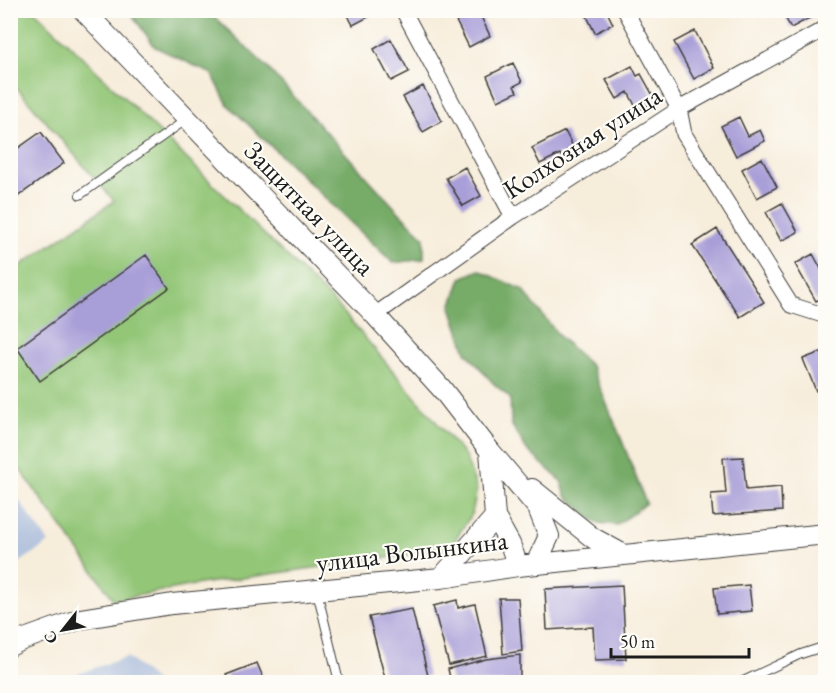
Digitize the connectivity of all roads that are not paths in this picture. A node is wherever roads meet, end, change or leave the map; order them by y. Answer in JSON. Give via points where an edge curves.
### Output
{"nodes":[{"id":1,"x":83,"y":10,"type":"edge"},
{"id":2,"x":403,"y":10,"type":"edge"},
{"id":3,"x":625,"y":10,"type":"edge"},
{"id":4,"x":825,"y":28,"type":"edge"},
{"id":5,"x":679,"y":109,"type":"junction"},
{"id":6,"x":187,"y":119,"type":"junction"},
{"id":7,"x":80,"y":195,"type":"dead end"},
{"id":8,"x":513,"y":217,"type":"junction"},
{"id":9,"x":375,"y":315,"type":"junction"},
{"id":10,"x":825,"y":316,"type":"edge"},
{"id":11,"x":489,"y":451,"type":"junction"},
{"id":12,"x":495,"y":517,"type":"junction"},
{"id":13,"x":825,"y":534,"type":"edge"},
{"id":14,"x":624,"y":555,"type":"junction"},
{"id":15,"x":527,"y":565,"type":"junction"},
{"id":16,"x":441,"y":578,"type":"junction"},
{"id":17,"x":316,"y":590,"type":"junction"},
{"id":18,"x":10,"y":646,"type":"edge"},
{"id":19,"x":825,"y":646,"type":"edge"},
{"id":20,"x":339,"y":682,"type":"edge"},
{"id":21,"x":741,"y":682,"type":"edge"}],
"edges":[{"from":1,"to":6,"type":"street","name":"Защитная улица"},
{"from":2,"to":8,"type":"street"},
{"from":3,"to":5,"type":"street"},
{"from":4,"to":5,"type":"street","name":"Колхозная улица"},
{"from":5,"to":8,"type":"street","name":"Колхозная улица"},
{"from":5,"to":10,"type":"street","via":[[684,134],[791,305]]},
{"from":6,"to":7,"type":"lane"},
{"from":6,"to":9,"type":"street","name":"Защитная улица"},
{"from":8,"to":9,"type":"street","name":"Колхозная улица"},
{"from":9,"to":11,"type":"street","name":"Защитная улица","via":[[442,390]]},
{"from":11,"to":12,"type":"street"},
{"from":11,"to":14,"type":"street","via":[[593,538]]},
{"from":11,"to":15,"type":"street","via":[[538,508],[549,536]]},
{"from":12,"to":15,"type":"street"},
{"from":12,"to":16,"type":"street"},
{"from":13,"to":14,"type":"street","name":"улица Волынкина"},
{"from":14,"to":15,"type":"street","name":"улица Волынкина"},
{"from":15,"to":16,"type":"street","name":"улица Волынкина"},
{"from":16,"to":17,"type":"street","name":"улица Волынкина"},
{"from":17,"to":18,"type":"street","name":"улица Волынкина","via":[[172,604],[80,619]]},
{"from":17,"to":20,"type":"lane"},
{"from":19,"to":21,"type":"lane"}]}
